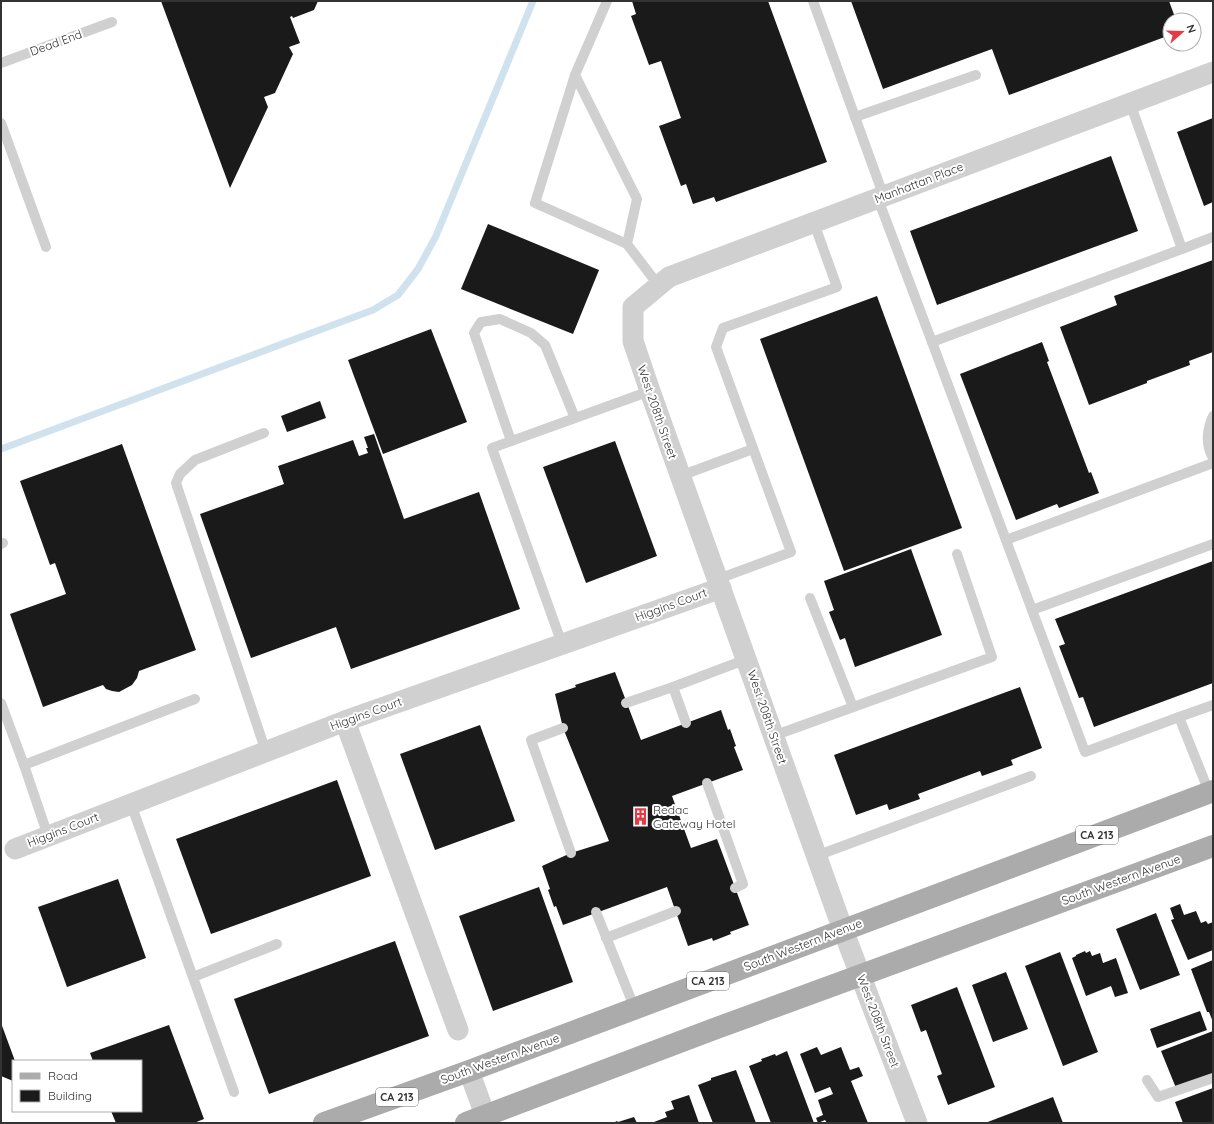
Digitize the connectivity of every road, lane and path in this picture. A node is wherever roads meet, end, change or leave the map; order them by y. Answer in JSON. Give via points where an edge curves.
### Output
{"nodes":[{"id":1,"x":607,"y":1,"type":"edge"},
{"id":2,"x":813,"y":1,"type":"edge"},
{"id":3,"x":112,"y":22,"type":"dead end"},
{"id":4,"x":1,"y":63,"type":"edge"},
{"id":5,"x":1213,"y":72,"type":"edge"},
{"id":6,"x":575,"y":75,"type":"junction"},
{"id":7,"x":976,"y":76,"type":"dead end"},
{"id":8,"x":1130,"y":103,"type":"junction"},
{"id":9,"x":855,"y":117,"type":"junction"},
{"id":10,"x":1,"y":123,"type":"edge"},
{"id":11,"x":881,"y":198,"type":"junction"},
{"id":12,"x":814,"y":223,"type":"junction"},
{"id":13,"x":1213,"y":238,"type":"edge"},
{"id":14,"x":627,"y":244,"type":"junction"},
{"id":15,"x":46,"y":247,"type":"dead end"},
{"id":16,"x":1182,"y":249,"type":"junction"},
{"id":17,"x":659,"y":286,"type":"junction"},
{"id":18,"x":633,"y":307,"type":"joint"},
{"id":19,"x":932,"y":342,"type":"junction"},
{"id":20,"x":650,"y":391,"type":"junction"},
{"id":21,"x":1213,"y":416,"type":"edge"},
{"id":22,"x":575,"y":418,"type":"junction"},
{"id":23,"x":264,"y":433,"type":"dead end"},
{"id":24,"x":511,"y":442,"type":"junction"},
{"id":25,"x":753,"y":450,"type":"junction"},
{"id":26,"x":1213,"y":458,"type":"edge"},
{"id":27,"x":1213,"y":463,"type":"edge"},
{"id":28,"x":680,"y":476,"type":"junction"},
{"id":29,"x":1006,"y":540,"type":"junction"},
{"id":30,"x":1213,"y":544,"type":"edge"},
{"id":31,"x":957,"y":554,"type":"dead end"},
{"id":32,"x":719,"y":583,"type":"junction"},
{"id":33,"x":810,"y":598,"type":"dead end"},
{"id":34,"x":1032,"y":610,"type":"junction"},
{"id":35,"x":562,"y":644,"type":"junction"},
{"id":36,"x":747,"y":659,"type":"junction"},
{"id":37,"x":673,"y":687,"type":"junction"},
{"id":38,"x":195,"y":699,"type":"dead end"},
{"id":39,"x":1,"y":703,"type":"edge"},
{"id":40,"x":626,"y":703,"type":"dead end"},
{"id":41,"x":1213,"y":705,"type":"edge"},
{"id":42,"x":853,"y":707,"type":"junction"},
{"id":43,"x":1179,"y":717,"type":"junction"},
{"id":44,"x":344,"y":721,"type":"junction"},
{"id":45,"x":686,"y":723,"type":"dead end"},
{"id":46,"x":563,"y":728,"type":"dead end"},
{"id":47,"x":773,"y":736,"type":"junction"},
{"id":48,"x":266,"y":752,"type":"junction"},
{"id":49,"x":24,"y":765,"type":"junction"},
{"id":50,"x":1031,"y":776,"type":"dead end"},
{"id":51,"x":707,"y":783,"type":"dead end"},
{"id":52,"x":1212,"y":795,"type":"edge"},
{"id":53,"x":131,"y":804,"type":"junction"},
{"id":54,"x":48,"y":836,"type":"junction"},
{"id":55,"x":1213,"y":846,"type":"edge"},
{"id":56,"x":14,"y":848,"type":"dead end"},
{"id":57,"x":572,"y":854,"type":"dead end"},
{"id":58,"x":816,"y":856,"type":"junction"},
{"id":59,"x":735,"y":888,"type":"dead end"},
{"id":60,"x":676,"y":911,"type":"dead end"},
{"id":61,"x":596,"y":912,"type":"dead end"},
{"id":62,"x":843,"y":930,"type":"junction"},
{"id":63,"x":606,"y":938,"type":"junction"},
{"id":64,"x":277,"y":944,"type":"dead end"},
{"id":65,"x":860,"y":976,"type":"junction"},
{"id":66,"x":193,"y":977,"type":"junction"},
{"id":67,"x":635,"y":1009,"type":"junction"},
{"id":68,"x":458,"y":1030,"type":"dead end"},
{"id":69,"x":469,"y":1071,"type":"junction"},
{"id":70,"x":1213,"y":1078,"type":"edge"},
{"id":71,"x":1147,"y":1080,"type":"dead end"},
{"id":72,"x":234,"y":1092,"type":"dead end"},
{"id":73,"x":480,"y":1121,"type":"edge"},
{"id":74,"x":324,"y":1123,"type":"edge"},
{"id":75,"x":917,"y":1123,"type":"edge"}],
"edges":[{"from":1,"to":6,"type":"lane"},
{"from":2,"to":9,"type":"lane"},
{"from":3,"to":4,"type":"lane","name":"Dead End"},
{"from":5,"to":8,"type":"street","name":"Manhattan Place"},
{"from":6,"to":14,"type":"lane","via":[[637,200]]},
{"from":6,"to":14,"type":"lane","via":[[535,203]]},
{"from":7,"to":9,"type":"lane"},
{"from":8,"to":11,"type":"street","name":"Manhattan Place"},
{"from":8,"to":16,"type":"lane"},
{"from":9,"to":11,"type":"lane"},
{"from":10,"to":15,"type":"lane"},
{"from":11,"to":12,"type":"street","name":"Manhattan Place"},
{"from":11,"to":19,"type":"lane"},
{"from":12,"to":17,"type":"street","name":"Manhattan Place","via":[[669,277]]},
{"from":12,"to":25,"type":"lane","via":[[837,287],[723,328],[716,347]]},
{"from":13,"to":16,"type":"lane"},
{"from":14,"to":17,"type":"lane"},
{"from":16,"to":19,"type":"lane"},
{"from":17,"to":18,"type":"street","name":"Manhattan Place"},
{"from":18,"to":20,"type":"street","name":"West 208th Street","via":[[633,341]]},
{"from":19,"to":29,"type":"lane"},
{"from":20,"to":22,"type":"lane"},
{"from":20,"to":28,"type":"street","name":"West 208th Street"},
{"from":21,"to":26,"type":"lane","via":[[1207,441]]},
{"from":22,"to":24,"type":"lane"},
{"from":22,"to":24,"type":"lane","via":[[545,345],[531,333],[500,319],[480,322],[474,333]]},
{"from":23,"to":48,"type":"lane","via":[[195,460],[180,474],[176,483]]},
{"from":24,"to":35,"type":"lane","via":[[492,448]]},
{"from":25,"to":28,"type":"lane"},
{"from":25,"to":32,"type":"lane","via":[[791,552]]},
{"from":27,"to":29,"type":"lane"},
{"from":28,"to":32,"type":"street","name":"West 208th Street"},
{"from":29,"to":34,"type":"lane"},
{"from":30,"to":34,"type":"lane"},
{"from":31,"to":42,"type":"lane","via":[[992,657]]},
{"from":32,"to":35,"type":"street","name":"Higgins Court"},
{"from":32,"to":36,"type":"street","name":"West 208th Street"},
{"from":33,"to":42,"type":"lane"},
{"from":34,"to":43,"type":"lane","via":[[1085,752]]},
{"from":35,"to":44,"type":"street","name":"Higgins Court"},
{"from":36,"to":37,"type":"lane"},
{"from":36,"to":47,"type":"street","name":"West 208th Street"},
{"from":37,"to":40,"type":"lane"},
{"from":37,"to":45,"type":"lane"},
{"from":38,"to":49,"type":"lane"},
{"from":39,"to":49,"type":"lane"},
{"from":41,"to":43,"type":"lane"},
{"from":42,"to":47,"type":"lane"},
{"from":43,"to":52,"type":"lane"},
{"from":44,"to":48,"type":"street","name":"Higgins Court"},
{"from":44,"to":68,"type":"street"},
{"from":46,"to":57,"type":"lane","via":[[531,740]]},
{"from":47,"to":58,"type":"street","name":"West 208th Street"},
{"from":48,"to":53,"type":"street","name":"Higgins Court"},
{"from":49,"to":54,"type":"lane"},
{"from":50,"to":58,"type":"lane"},
{"from":51,"to":59,"type":"lane","via":[[743,884]]},
{"from":52,"to":62,"type":"main road","name":"South Western Avenue","number":"CA 213"},
{"from":53,"to":54,"type":"street","name":"Higgins Court"},
{"from":53,"to":66,"type":"lane"},
{"from":54,"to":56,"type":"street","name":"Higgins Court"},
{"from":55,"to":65,"type":"main road","name":"South Western Avenue"},
{"from":58,"to":62,"type":"street","name":"West 208th Street"},
{"from":60,"to":63,"type":"lane"},
{"from":61,"to":63,"type":"lane"},
{"from":62,"to":65,"type":"street","name":"West 208th Street"},
{"from":62,"to":67,"type":"main road","name":"South Western Avenue","number":"CA 213"},
{"from":63,"to":67,"type":"lane"},
{"from":64,"to":66,"type":"lane"},
{"from":65,"to":73,"type":"main road","name":"South Western Avenue","via":[[714,1029]]},
{"from":65,"to":75,"type":"street","name":"West 208th Street"},
{"from":66,"to":72,"type":"lane"},
{"from":67,"to":69,"type":"main road","name":"South Western Avenue","number":"CA 213"},
{"from":69,"to":73,"type":"street"},
{"from":69,"to":74,"type":"main road","name":"South Western Avenue","number":"CA 213"},
{"from":70,"to":71,"type":"lane","via":[[1158,1097]]}]}
